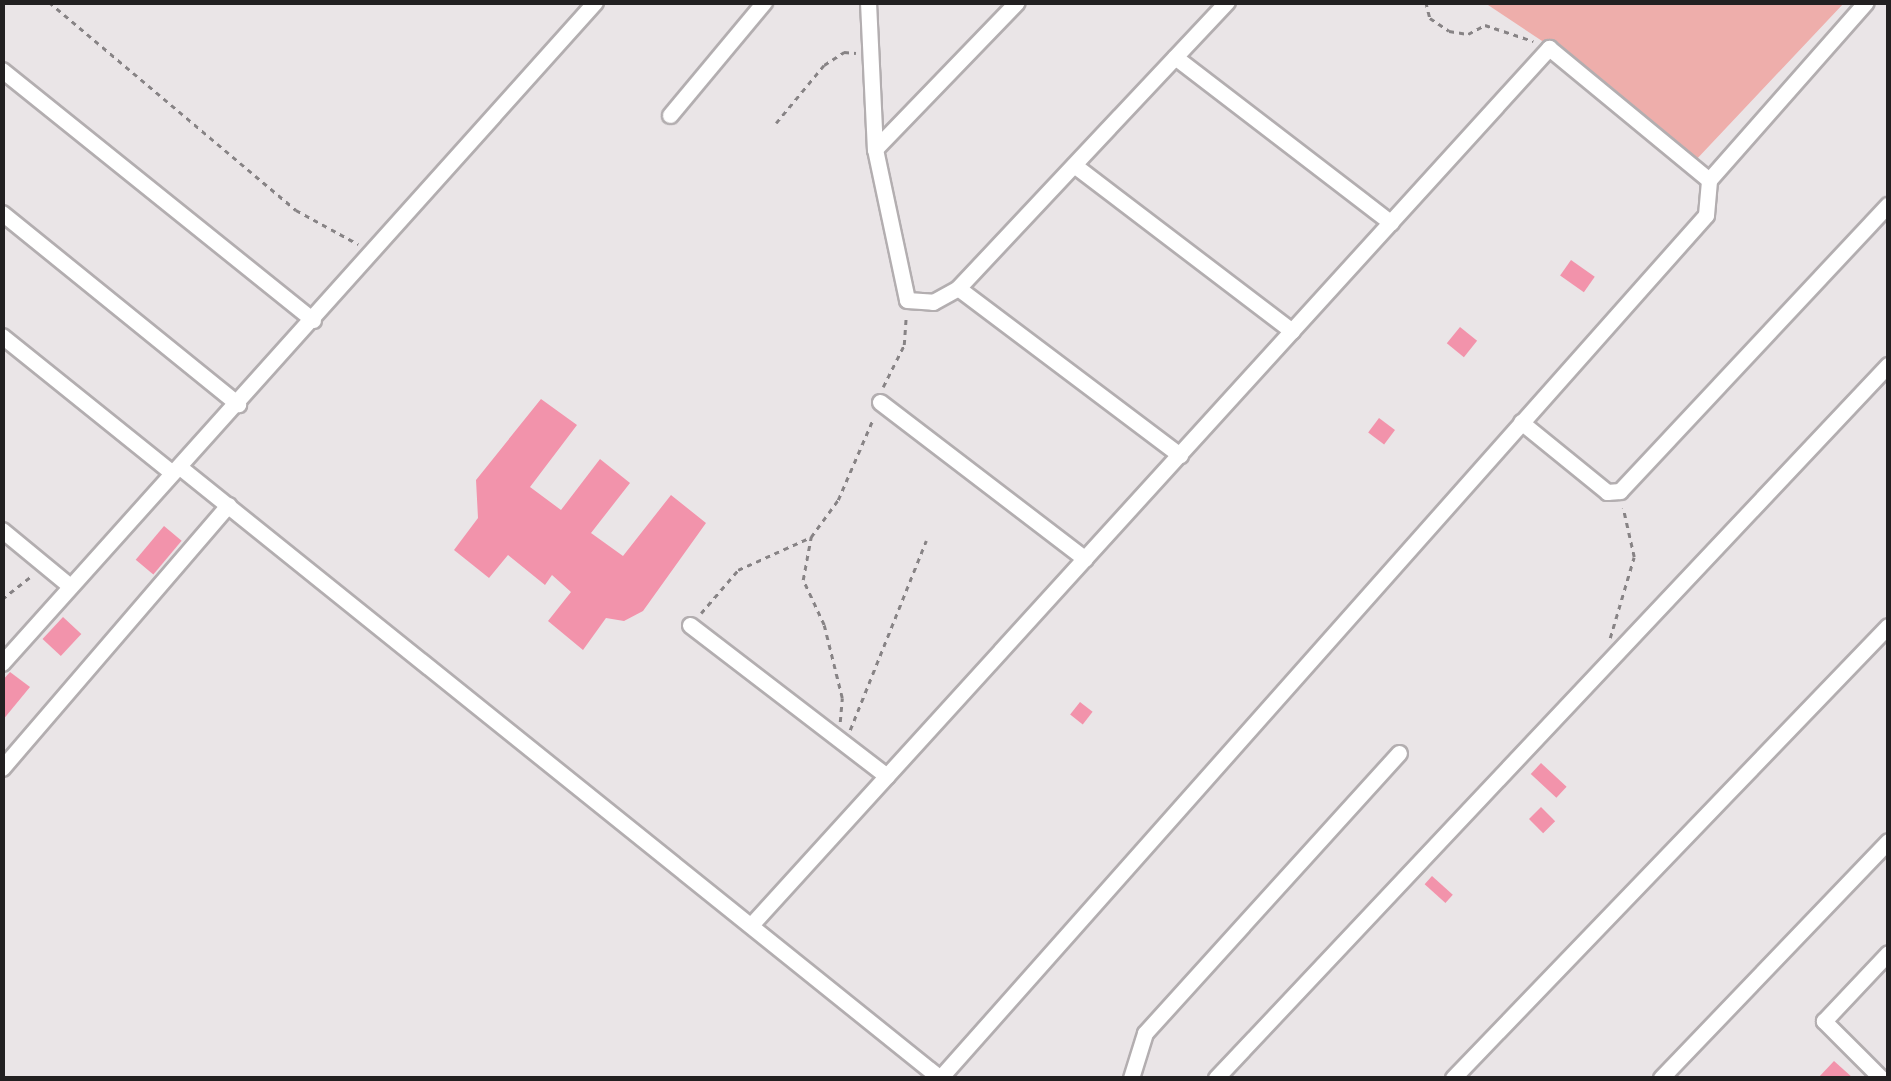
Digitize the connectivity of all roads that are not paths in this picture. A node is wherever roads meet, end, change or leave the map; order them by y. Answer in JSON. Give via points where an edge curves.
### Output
{"nodes":[{"id":1,"x":594,"y":2,"type":"edge"},
{"id":2,"x":764,"y":2,"type":"edge"},
{"id":3,"x":868,"y":2,"type":"edge"},
{"id":4,"x":1017,"y":2,"type":"edge"},
{"id":5,"x":1227,"y":2,"type":"edge"},
{"id":6,"x":1866,"y":2,"type":"edge"},
{"id":7,"x":1176,"y":58,"type":"junction"},
{"id":8,"x":2,"y":70,"type":"edge"},
{"id":9,"x":670,"y":115,"type":"dead end"},
{"id":10,"x":875,"y":150,"type":"junction"},
{"id":11,"x":1074,"y":165,"type":"junction"},
{"id":12,"x":1709,"y":180,"type":"junction"},
{"id":13,"x":1888,"y":205,"type":"edge"},
{"id":14,"x":2,"y":214,"type":"edge"},
{"id":15,"x":1392,"y":223,"type":"junction"},
{"id":16,"x":958,"y":288,"type":"junction"},
{"id":17,"x":313,"y":320,"type":"junction"},
{"id":18,"x":1292,"y":332,"type":"junction"},
{"id":19,"x":2,"y":336,"type":"edge"},
{"id":20,"x":1888,"y":365,"type":"edge"},
{"id":21,"x":880,"y":402,"type":"road end"},
{"id":22,"x":238,"y":404,"type":"junction"},
{"id":23,"x":1522,"y":422,"type":"junction"},
{"id":24,"x":1180,"y":455,"type":"junction"},
{"id":25,"x":176,"y":469,"type":"junction"},
{"id":26,"x":228,"y":505,"type":"junction"},
{"id":27,"x":2,"y":530,"type":"edge"},
{"id":28,"x":1085,"y":560,"type":"junction"},
{"id":29,"x":70,"y":586,"type":"junction"},
{"id":30,"x":690,"y":625,"type":"road end"},
{"id":31,"x":1888,"y":626,"type":"edge"},
{"id":32,"x":4,"y":657,"type":"edge"},
{"id":33,"x":1400,"y":753,"type":"dead end"},
{"id":34,"x":2,"y":768,"type":"edge"},
{"id":35,"x":887,"y":776,"type":"junction"},
{"id":36,"x":1888,"y":841,"type":"edge"},
{"id":37,"x":751,"y":926,"type":"junction"},
{"id":38,"x":1888,"y":952,"type":"edge"},
{"id":39,"x":940,"y":1078,"type":"edge"},
{"id":40,"x":1131,"y":1078,"type":"edge"},
{"id":41,"x":1216,"y":1078,"type":"edge"},
{"id":42,"x":1453,"y":1078,"type":"edge"},
{"id":43,"x":1661,"y":1078,"type":"edge"},
{"id":44,"x":1881,"y":1078,"type":"edge"}],
"edges":[{"from":1,"to":17,"type":"street"},
{"from":2,"to":9,"type":"street"},
{"from":3,"to":10,"type":"street"},
{"from":4,"to":10,"type":"street"},
{"from":5,"to":7,"type":"street"},
{"from":6,"to":12,"type":"street"},
{"from":7,"to":11,"type":"street"},
{"from":7,"to":15,"type":"street"},
{"from":8,"to":17,"type":"street"},
{"from":10,"to":16,"type":"street","via":[[907,300],[933,302]]},
{"from":11,"to":16,"type":"street"},
{"from":11,"to":18,"type":"street"},
{"from":12,"to":15,"type":"street","via":[[1549,48]]},
{"from":12,"to":23,"type":"street","via":[[1706,215]]},
{"from":13,"to":23,"type":"street","via":[[1620,492],[1607,492]]},
{"from":14,"to":22,"type":"street"},
{"from":15,"to":18,"type":"street"},
{"from":16,"to":24,"type":"street"},
{"from":17,"to":22,"type":"street"},
{"from":18,"to":24,"type":"street"},
{"from":19,"to":25,"type":"street"},
{"from":20,"to":41,"type":"street"},
{"from":21,"to":28,"type":"street"},
{"from":22,"to":25,"type":"street"},
{"from":23,"to":39,"type":"street"},
{"from":24,"to":28,"type":"street"},
{"from":25,"to":26,"type":"street"},
{"from":25,"to":29,"type":"street"},
{"from":26,"to":34,"type":"street"},
{"from":26,"to":37,"type":"street"},
{"from":27,"to":29,"type":"street"},
{"from":28,"to":35,"type":"street"},
{"from":29,"to":32,"type":"street"},
{"from":30,"to":35,"type":"street"},
{"from":31,"to":42,"type":"street"},
{"from":33,"to":40,"type":"street","via":[[1145,1033]]},
{"from":35,"to":37,"type":"street"},
{"from":36,"to":43,"type":"street"},
{"from":37,"to":39,"type":"street"},
{"from":38,"to":44,"type":"street","via":[[1824,1022]]}]}
